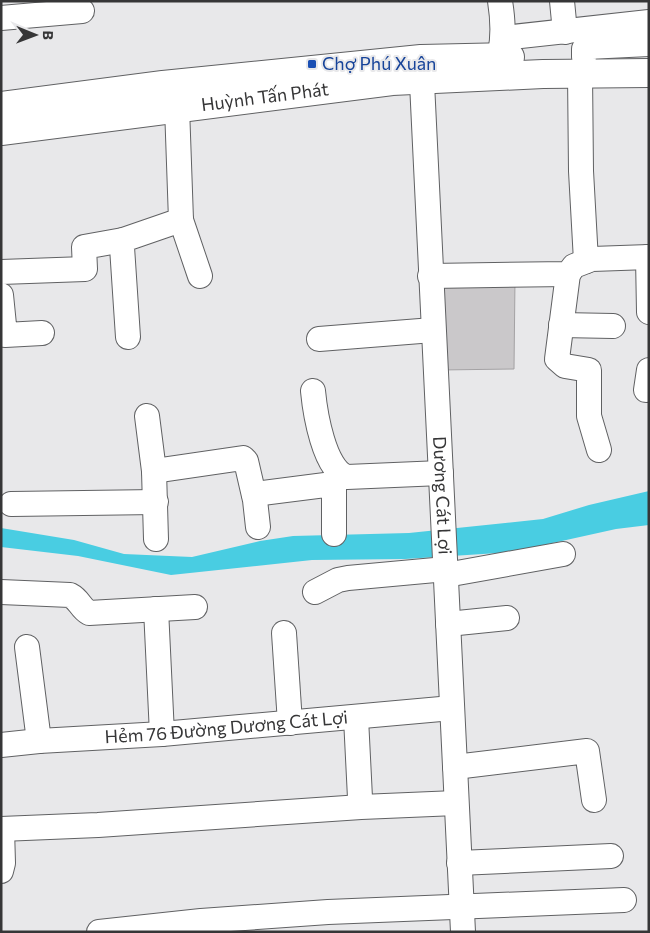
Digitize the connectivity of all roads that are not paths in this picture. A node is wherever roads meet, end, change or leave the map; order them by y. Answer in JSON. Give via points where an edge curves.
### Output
{"nodes":[{"id":1,"x":500,"y":1,"type":"edge"},
{"id":2,"x":562,"y":1,"type":"edge"},
{"id":3,"x":82,"y":12,"type":"dead end"},
{"id":4,"x":1,"y":18,"type":"edge"},
{"id":5,"x":649,"y":22,"type":"edge"},
{"id":6,"x":565,"y":32,"type":"junction"},
{"id":7,"x":649,"y":44,"type":"edge"},
{"id":8,"x":501,"y":47,"type":"junction"},
{"id":9,"x":649,"y":54,"type":"edge"},
{"id":10,"x":582,"y":65,"type":"junction"},
{"id":11,"x":422,"y":69,"type":"junction"},
{"id":12,"x":649,"y":73,"type":"edge"},
{"id":13,"x":1,"y":106,"type":"edge"},
{"id":14,"x":177,"y":107,"type":"junction"},
{"id":15,"x":1,"y":131,"type":"edge"},
{"id":16,"x":181,"y":220,"type":"junction"},
{"id":17,"x":123,"y":240,"type":"junction"},
{"id":18,"x":648,"y":257,"type":"edge"},
{"id":19,"x":577,"y":268,"type":"junction"},
{"id":20,"x":1,"y":272,"type":"edge"},
{"id":21,"x":200,"y":276,"type":"dead end"},
{"id":22,"x":430,"y":276,"type":"junction"},
{"id":23,"x":1,"y":295,"type":"edge"},
{"id":24,"x":649,"y":312,"type":"edge"},
{"id":25,"x":561,"y":325,"type":"junction"},
{"id":26,"x":613,"y":326,"type":"dead end"},
{"id":27,"x":433,"y":330,"type":"junction"},
{"id":28,"x":42,"y":333,"type":"dead end"},
{"id":29,"x":128,"y":337,"type":"dead end"},
{"id":30,"x":319,"y":339,"type":"dead end"},
{"id":31,"x":312,"y":390,"type":"dead end"},
{"id":32,"x":147,"y":416,"type":"dead end"},
{"id":33,"x":599,"y":450,"type":"dead end"},
{"id":34,"x":154,"y":471,"type":"junction"},
{"id":35,"x":441,"y":473,"type":"junction"},
{"id":36,"x":254,"y":494,"type":"junction"},
{"id":37,"x":156,"y":502,"type":"junction"},
{"id":38,"x":11,"y":504,"type":"dead end"},
{"id":39,"x":258,"y":527,"type":"dead end"},
{"id":40,"x":334,"y":534,"type":"dead end"},
{"id":41,"x":156,"y":540,"type":"dead end"},
{"id":42,"x":563,"y":554,"type":"dead end"},
{"id":43,"x":446,"y":569,"type":"junction"},
{"id":44,"x":1,"y":592,"type":"edge"},
{"id":45,"x":315,"y":592,"type":"dead end"},
{"id":46,"x":194,"y":608,"type":"dead end"},
{"id":47,"x":156,"y":609,"type":"junction"},
{"id":48,"x":507,"y":618,"type":"dead end"},
{"id":49,"x":448,"y":624,"type":"junction"},
{"id":50,"x":284,"y":634,"type":"dead end"},
{"id":51,"x":27,"y":647,"type":"dead end"},
{"id":52,"x":452,"y":708,"type":"junction"},
{"id":53,"x":356,"y":718,"type":"junction"},
{"id":54,"x":290,"y":723,"type":"junction"},
{"id":55,"x":162,"y":734,"type":"junction"},
{"id":56,"x":38,"y":741,"type":"junction"},
{"id":57,"x":1,"y":745,"type":"edge"},
{"id":58,"x":455,"y":767,"type":"junction"},
{"id":59,"x":360,"y":798,"type":"dead end"},
{"id":60,"x":594,"y":800,"type":"dead end"},
{"id":61,"x":456,"y":804,"type":"junction"},
{"id":62,"x":2,"y":829,"type":"edge"},
{"id":63,"x":611,"y":856,"type":"dead end"},
{"id":64,"x":459,"y":863,"type":"junction"},
{"id":65,"x":1,"y":872,"type":"edge"},
{"id":66,"x":624,"y":900,"type":"dead end"},
{"id":67,"x":461,"y":907,"type":"junction"},
{"id":68,"x":99,"y":932,"type":"edge"},
{"id":69,"x":462,"y":932,"type":"edge"}],
"edges":[{"from":1,"to":8,"type":"street","via":[[503,20]]},
{"from":2,"to":6,"type":"street"},
{"from":3,"to":4,"type":"street"},
{"from":5,"to":6,"type":"street","name":"Huỳnh Tấn Phát"},
{"from":6,"to":8,"type":"street","name":"Huỳnh Tấn Phát"},
{"from":7,"to":10,"type":"street","via":[[587,47]]},
{"from":8,"to":10,"type":"main road","name":"Huỳnh Tấn Phát"},
{"from":8,"to":11,"type":"main road","name":"Huỳnh Tấn Phát"},
{"from":9,"to":10,"type":"main road","name":"Huỳnh Tấn Phát"},
{"from":10,"to":11,"type":"main road","name":"Huỳnh Tấn Phát"},
{"from":10,"to":12,"type":"main road","name":"Huỳnh Tấn Phát"},
{"from":10,"to":19,"type":"street"},
{"from":11,"to":13,"type":"main road","name":"Huỳnh Tấn Phát","via":[[163,85]]},
{"from":11,"to":14,"type":"main road","name":"Huỳnh Tấn Phát","via":[[392,81]]},
{"from":11,"to":22,"type":"street","name":"Dương Cát Lợi"},
{"from":14,"to":15,"type":"main road","name":"Huỳnh Tấn Phát"},
{"from":14,"to":16,"type":"street"},
{"from":16,"to":17,"type":"street"},
{"from":16,"to":21,"type":"street"},
{"from":17,"to":20,"type":"street","via":[[84,247],[85,269]]},
{"from":17,"to":29,"type":"street"},
{"from":18,"to":19,"type":"street","via":[[592,259]]},
{"from":18,"to":24,"type":"street"},
{"from":19,"to":22,"type":"street"},
{"from":19,"to":25,"type":"street"},
{"from":22,"to":27,"type":"street","name":"Dương Cát Lợi"},
{"from":23,"to":28,"type":"street","via":[[5,335]]},
{"from":25,"to":26,"type":"street"},
{"from":25,"to":33,"type":"street","via":[[557,359],[565,366],[589,370],[590,416]]},
{"from":27,"to":30,"type":"street"},
{"from":27,"to":35,"type":"street","name":"Dương Cát Lợi"},
{"from":31,"to":35,"type":"street","via":[[330,461],[340,475]]},
{"from":32,"to":34,"type":"street"},
{"from":34,"to":36,"type":"street","via":[[243,458]]},
{"from":34,"to":37,"type":"street"},
{"from":35,"to":43,"type":"street","name":"Dương Cát Lợi"},
{"from":36,"to":39,"type":"street"},
{"from":36,"to":40,"type":"street","via":[[333,484]]},
{"from":37,"to":38,"type":"street"},
{"from":37,"to":41,"type":"street"},
{"from":42,"to":43,"type":"street"},
{"from":43,"to":45,"type":"street","via":[[348,578]]},
{"from":43,"to":49,"type":"street","name":"Dương Cát Lợi"},
{"from":44,"to":47,"type":"street","via":[[70,595],[89,613]]},
{"from":46,"to":47,"type":"street"},
{"from":47,"to":55,"type":"street"},
{"from":48,"to":49,"type":"street"},
{"from":49,"to":52,"type":"street","name":"Dương Cát Lợi"},
{"from":50,"to":54,"type":"street"},
{"from":51,"to":56,"type":"street"},
{"from":52,"to":53,"type":"street","name":"Hẻm 76 Đường Dương Cát Lợi"},
{"from":52,"to":58,"type":"street","name":"Dương Cát Lợi"},
{"from":53,"to":54,"type":"street","name":"Hẻm 76 Đường Dương Cát Lợi"},
{"from":53,"to":59,"type":"street"},
{"from":54,"to":55,"type":"street","name":"Hẻm 76 Đường Dương Cát Lợi"},
{"from":55,"to":56,"type":"street","name":"Hẻm 76 Đường Dương Cát Lợi"},
{"from":56,"to":57,"type":"street","name":"Hẻm 76 Đường Dương Cát Lợi"},
{"from":58,"to":60,"type":"street","via":[[587,752]]},
{"from":58,"to":61,"type":"street","name":"Dương Cát Lợi"},
{"from":61,"to":62,"type":"street"},
{"from":61,"to":64,"type":"street","name":"Dương Cát Lợi"},
{"from":62,"to":65,"type":"street"},
{"from":63,"to":64,"type":"street"},
{"from":64,"to":67,"type":"street","name":"Dương Cát Lợi"},
{"from":66,"to":67,"type":"street"},
{"from":67,"to":68,"type":"street","via":[[328,912]]},
{"from":67,"to":69,"type":"street","name":"Dương Cát Lợi"}]}
